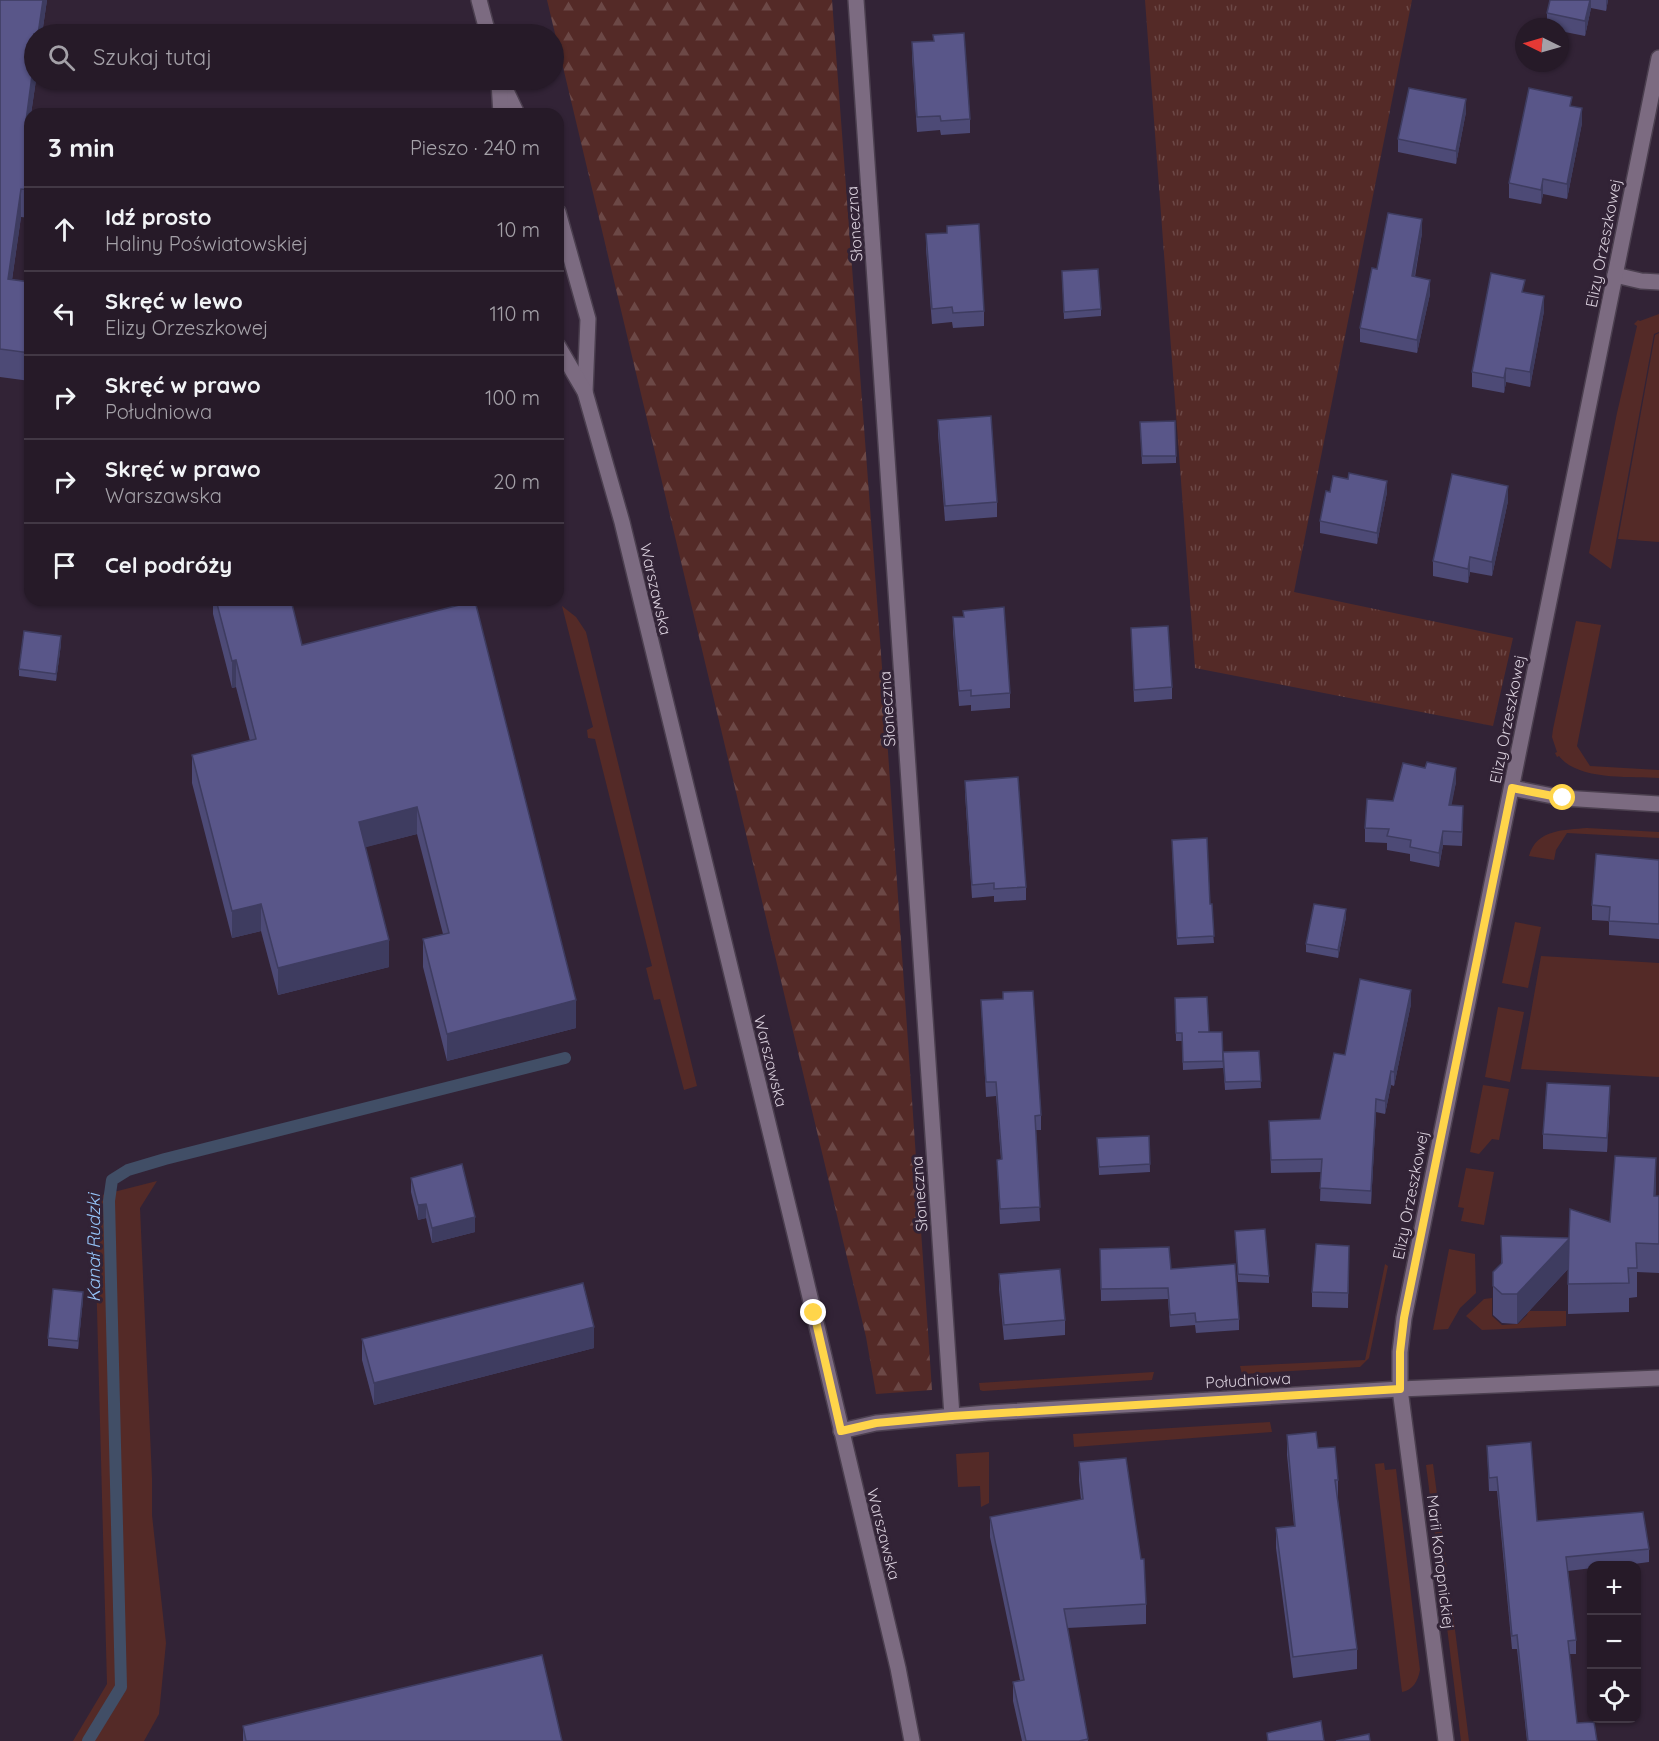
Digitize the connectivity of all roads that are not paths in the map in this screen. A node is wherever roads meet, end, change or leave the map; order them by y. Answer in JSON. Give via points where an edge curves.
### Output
{"nodes":[{"id":1,"x":479,"y":0,"type":"edge"},
{"id":2,"x":856,"y":0,"type":"edge"},
{"id":3,"x":485,"y":24,"type":"edge"},
{"id":4,"x":1659,"y":58,"type":"edge"},
{"id":5,"x":500,"y":90,"type":"edge"},
{"id":6,"x":505,"y":90,"type":"edge"},
{"id":7,"x":501,"y":108,"type":"edge"},
{"id":8,"x":515,"y":108,"type":"edge"},
{"id":9,"x":564,"y":233,"type":"edge"},
{"id":10,"x":1615,"y":275,"type":"junction"},
{"id":11,"x":1659,"y":282,"type":"edge"},
{"id":12,"x":564,"y":356,"type":"edge"},
{"id":13,"x":585,"y":392,"type":"junction"},
{"id":14,"x":1512,"y":788,"type":"junction"},
{"id":15,"x":1659,"y":804,"type":"edge"},
{"id":16,"x":1659,"y":1378,"type":"edge"},
{"id":17,"x":1400,"y":1389,"type":"junction"},
{"id":18,"x":952,"y":1416,"type":"junction"},
{"id":19,"x":841,"y":1431,"type":"junction"},
{"id":20,"x":912,"y":1741,"type":"edge"},
{"id":21,"x":1446,"y":1741,"type":"edge"}],
"edges":[{"from":1,"to":3,"type":"street"},
{"from":2,"to":18,"type":"street","name":"Słoneczna"},
{"from":4,"to":10,"type":"street","name":"Elizy Orzeszkowej"},
{"from":5,"to":7,"type":"street"},
{"from":6,"to":8,"type":"street"},
{"from":9,"to":13,"type":"street","name":"Warszawska","via":[[588,319]]},
{"from":10,"to":11,"type":"street"},
{"from":10,"to":14,"type":"street","name":"Elizy Orzeszkowej"},
{"from":12,"to":13,"type":"street","name":"Warszawska"},
{"from":13,"to":19,"type":"street","name":"Warszawska","via":[[622,522]]},
{"from":14,"to":15,"type":"street","via":[[1563,798]]},
{"from":14,"to":17,"type":"street","name":"Elizy Orzeszkowej","via":[[1404,1318]]},
{"from":16,"to":17,"type":"street","name":"Południowa"},
{"from":17,"to":18,"type":"street","name":"Południowa"},
{"from":17,"to":21,"type":"street","name":"Marii Konopnickiej"},
{"from":18,"to":19,"type":"street","name":"Południowa","via":[[876,1423]]},
{"from":19,"to":20,"type":"street","name":"Warszawska"}]}
